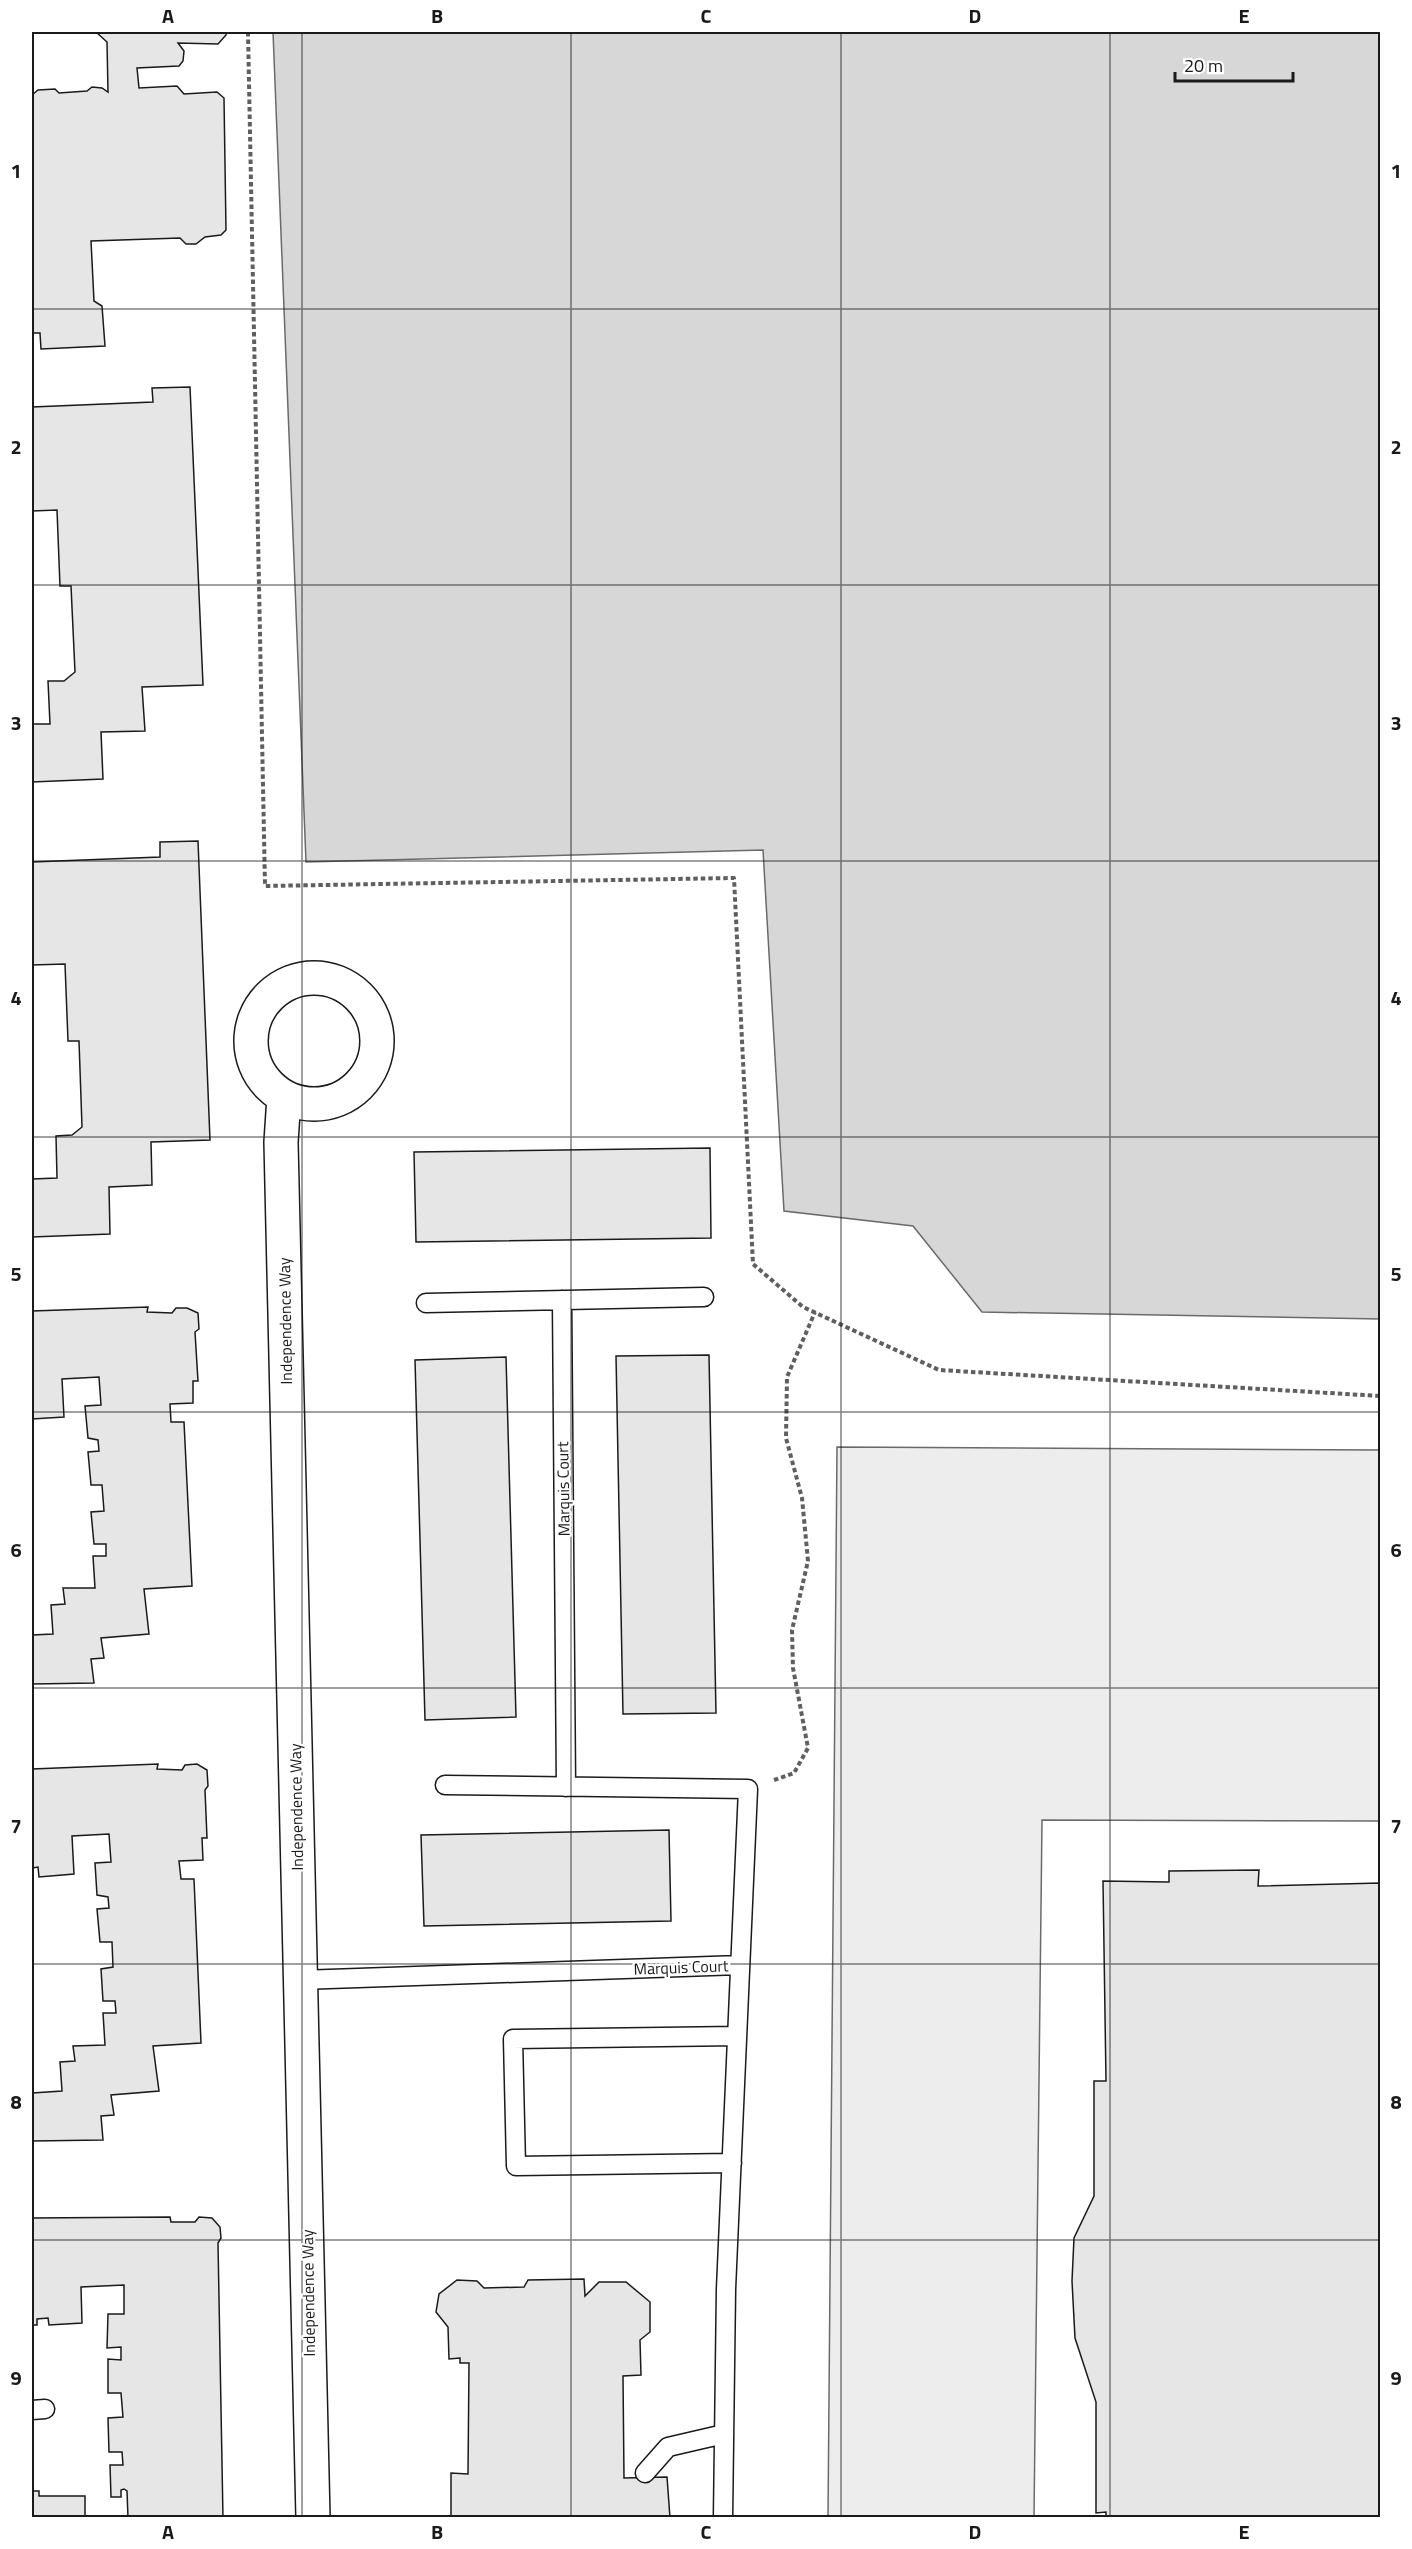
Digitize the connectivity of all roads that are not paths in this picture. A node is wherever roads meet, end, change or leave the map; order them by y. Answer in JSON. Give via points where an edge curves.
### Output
{"nodes":[{"id":1,"x":284,"y":1097,"type":"dead end"},
{"id":2,"x":704,"y":1297,"type":"dead end"},
{"id":3,"x":562,"y":1300,"type":"junction"},
{"id":4,"x":426,"y":1303,"type":"dead end"},
{"id":5,"x":445,"y":1785,"type":"dead end"},
{"id":6,"x":566,"y":1787,"type":"junction"},
{"id":7,"x":740,"y":1965,"type":"junction"},
{"id":8,"x":300,"y":1980,"type":"junction"},
{"id":9,"x":737,"y":2036,"type":"junction"},
{"id":10,"x":732,"y":2163,"type":"junction"},
{"id":11,"x":724,"y":2434,"type":"junction"},
{"id":12,"x":645,"y":2473,"type":"dead end"},
{"id":13,"x":313,"y":2517,"type":"edge"},
{"id":14,"x":723,"y":2517,"type":"edge"}],
"edges":[{"from":1,"to":8,"type":"street","name":"Independence Way","via":[[281,1142]]},
{"from":2,"to":3,"type":"lane"},
{"from":3,"to":4,"type":"lane"},
{"from":3,"to":6,"type":"lane","name":"Marquis Court"},
{"from":5,"to":6,"type":"lane"},
{"from":6,"to":7,"type":"lane","name":"Marquis Court","via":[[748,1789]]},
{"from":7,"to":8,"type":"lane","name":"Marquis Court"},
{"from":7,"to":9,"type":"lane"},
{"from":8,"to":13,"type":"street","name":"Independence Way"},
{"from":9,"to":10,"type":"lane"},
{"from":9,"to":10,"type":"lane","via":[[513,2039],[516,2166]]},
{"from":10,"to":11,"type":"lane"},
{"from":11,"to":12,"type":"lane","via":[[668,2446]]},
{"from":11,"to":14,"type":"lane"}]}
